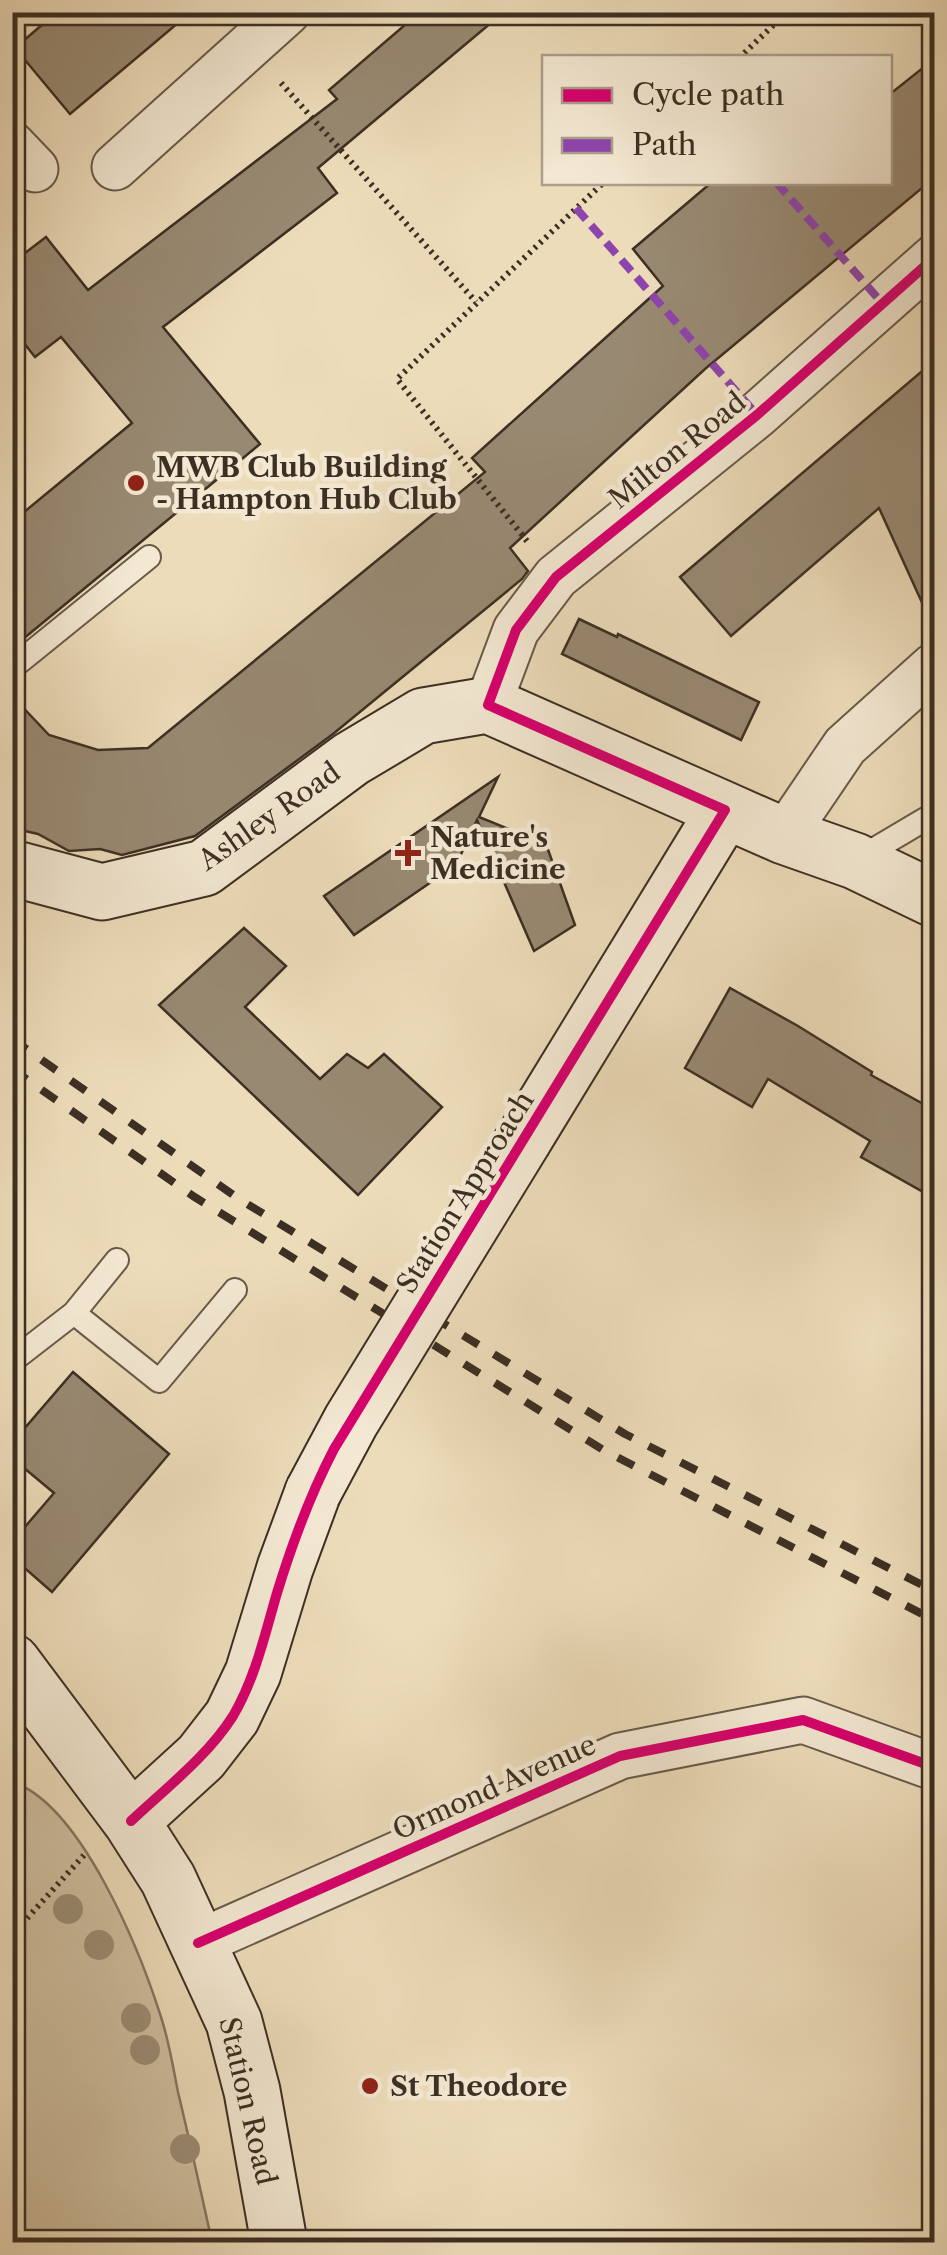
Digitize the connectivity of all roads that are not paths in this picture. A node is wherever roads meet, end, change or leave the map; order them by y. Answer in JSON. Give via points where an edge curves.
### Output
{"nodes":[{"id":1,"x":287,"y":12,"type":"edge"},
{"id":2,"x":115,"y":167,"type":"dead end"},
{"id":3,"x":934,"y":258,"type":"edge"},
{"id":4,"x":148,"y":557,"type":"dead end"},
{"id":5,"x":934,"y":666,"type":"edge"},
{"id":6,"x":12,"y":668,"type":"edge"},
{"id":7,"x":488,"y":706,"type":"junction"},
{"id":8,"x":725,"y":810,"type":"junction"},
{"id":9,"x":934,"y":814,"type":"edge"},
{"id":10,"x":784,"y":836,"type":"junction"},
{"id":11,"x":855,"y":861,"type":"junction"},
{"id":12,"x":12,"y":868,"type":"edge"},
{"id":13,"x":934,"y":899,"type":"edge"},
{"id":14,"x":117,"y":1260,"type":"dead end"},
{"id":15,"x":235,"y":1290,"type":"dead end"},
{"id":16,"x":74,"y":1313,"type":"junction"},
{"id":17,"x":12,"y":1361,"type":"edge"},
{"id":18,"x":15,"y":1672,"type":"edge"},
{"id":19,"x":934,"y":1766,"type":"edge"},
{"id":20,"x":131,"y":1821,"type":"junction"},
{"id":21,"x":198,"y":1944,"type":"junction"},
{"id":22,"x":279,"y":2242,"type":"edge"}],
"edges":[{"from":1,"to":2,"type":"street"},
{"from":3,"to":7,"type":"street","name":"Milton Road","via":[[757,415],[556,577],[516,630]]},
{"from":4,"to":6,"type":"lane"},
{"from":5,"to":10,"type":"street","via":[[845,746]]},
{"from":7,"to":8,"type":"street"},
{"from":7,"to":12,"type":"street","name":"Ashley Road","via":[[424,716],[351,758],[204,868],[102,892]]},
{"from":8,"to":10,"type":"street"},
{"from":8,"to":20,"type":"street","name":"Station Approach","bridge":true,"via":[[350,1420],[313,1492],[232,1717],[201,1757]]},
{"from":9,"to":11,"type":"lane"},
{"from":10,"to":11,"type":"street"},
{"from":11,"to":13,"type":"street"},
{"from":14,"to":16,"type":"lane"},
{"from":15,"to":16,"type":"lane","via":[[159,1380]]},
{"from":16,"to":17,"type":"lane"},
{"from":18,"to":20,"type":"street","name":"Station Road"},
{"from":19,"to":21,"type":"street","name":"Ormond Avenue","via":[[803,1720],[620,1756]]},
{"from":20,"to":21,"type":"street","name":"Station Road"},
{"from":21,"to":22,"type":"street","name":"Station Road","via":[[234,2022]]}]}
